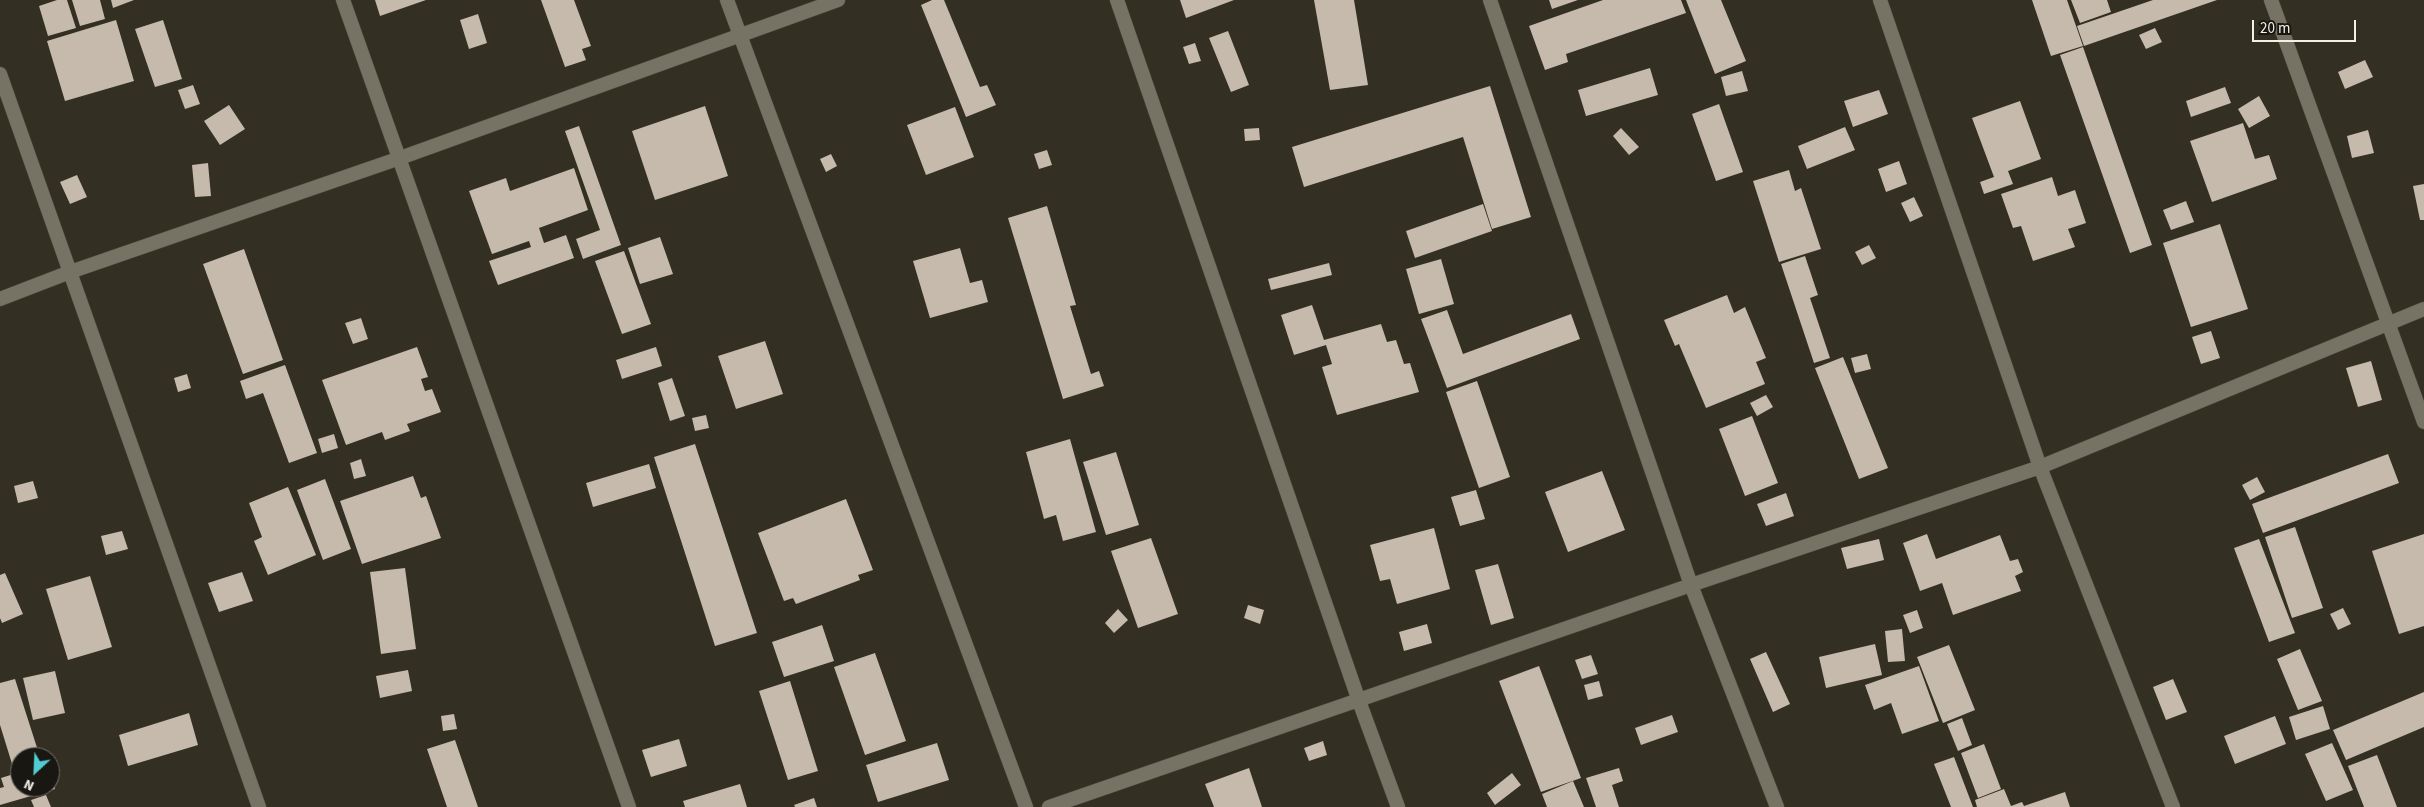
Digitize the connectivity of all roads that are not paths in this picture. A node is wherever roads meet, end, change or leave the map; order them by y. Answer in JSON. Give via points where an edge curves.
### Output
{"nodes":[{"id":1,"x":343,"y":0,"type":"edge"},
{"id":2,"x":727,"y":0,"type":"edge"},
{"id":3,"x":838,"y":0,"type":"edge"},
{"id":4,"x":1117,"y":0,"type":"edge"},
{"id":5,"x":1490,"y":0,"type":"edge"},
{"id":6,"x":1880,"y":0,"type":"edge"},
{"id":7,"x":2271,"y":0,"type":"edge"},
{"id":8,"x":740,"y":36,"type":"junction"},
{"id":9,"x":0,"y":74,"type":"edge"},
{"id":10,"x":400,"y":158,"type":"junction"},
{"id":11,"x":70,"y":272,"type":"junction"},
{"id":12,"x":0,"y":299,"type":"edge"},
{"id":13,"x":2424,"y":309,"type":"edge"},
{"id":14,"x":2388,"y":324,"type":"junction"},
{"id":15,"x":2424,"y":422,"type":"edge"},
{"id":16,"x":2040,"y":468,"type":"junction"},
{"id":17,"x":1691,"y":585,"type":"junction"},
{"id":18,"x":1359,"y":701,"type":"junction"},
{"id":19,"x":259,"y":807,"type":"edge"},
{"id":20,"x":629,"y":807,"type":"edge"},
{"id":21,"x":1026,"y":807,"type":"edge"},
{"id":22,"x":1049,"y":807,"type":"edge"},
{"id":23,"x":1398,"y":807,"type":"edge"},
{"id":24,"x":1777,"y":807,"type":"edge"},
{"id":25,"x":2172,"y":807,"type":"edge"}],
"edges":[{"from":1,"to":10,"type":"street"},
{"from":2,"to":8,"type":"street"},
{"from":3,"to":8,"type":"street"},
{"from":4,"to":18,"type":"street"},
{"from":5,"to":17,"type":"street"},
{"from":6,"to":16,"type":"street"},
{"from":7,"to":14,"type":"street"},
{"from":8,"to":10,"type":"street"},
{"from":8,"to":21,"type":"street"},
{"from":9,"to":11,"type":"street"},
{"from":10,"to":11,"type":"street"},
{"from":10,"to":20,"type":"street"},
{"from":11,"to":12,"type":"street"},
{"from":11,"to":19,"type":"street"},
{"from":13,"to":14,"type":"street"},
{"from":14,"to":15,"type":"street"},
{"from":14,"to":16,"type":"street"},
{"from":16,"to":17,"type":"street"},
{"from":16,"to":25,"type":"street"},
{"from":17,"to":18,"type":"street"},
{"from":17,"to":24,"type":"street"},
{"from":18,"to":22,"type":"street"},
{"from":18,"to":23,"type":"street"}]}
